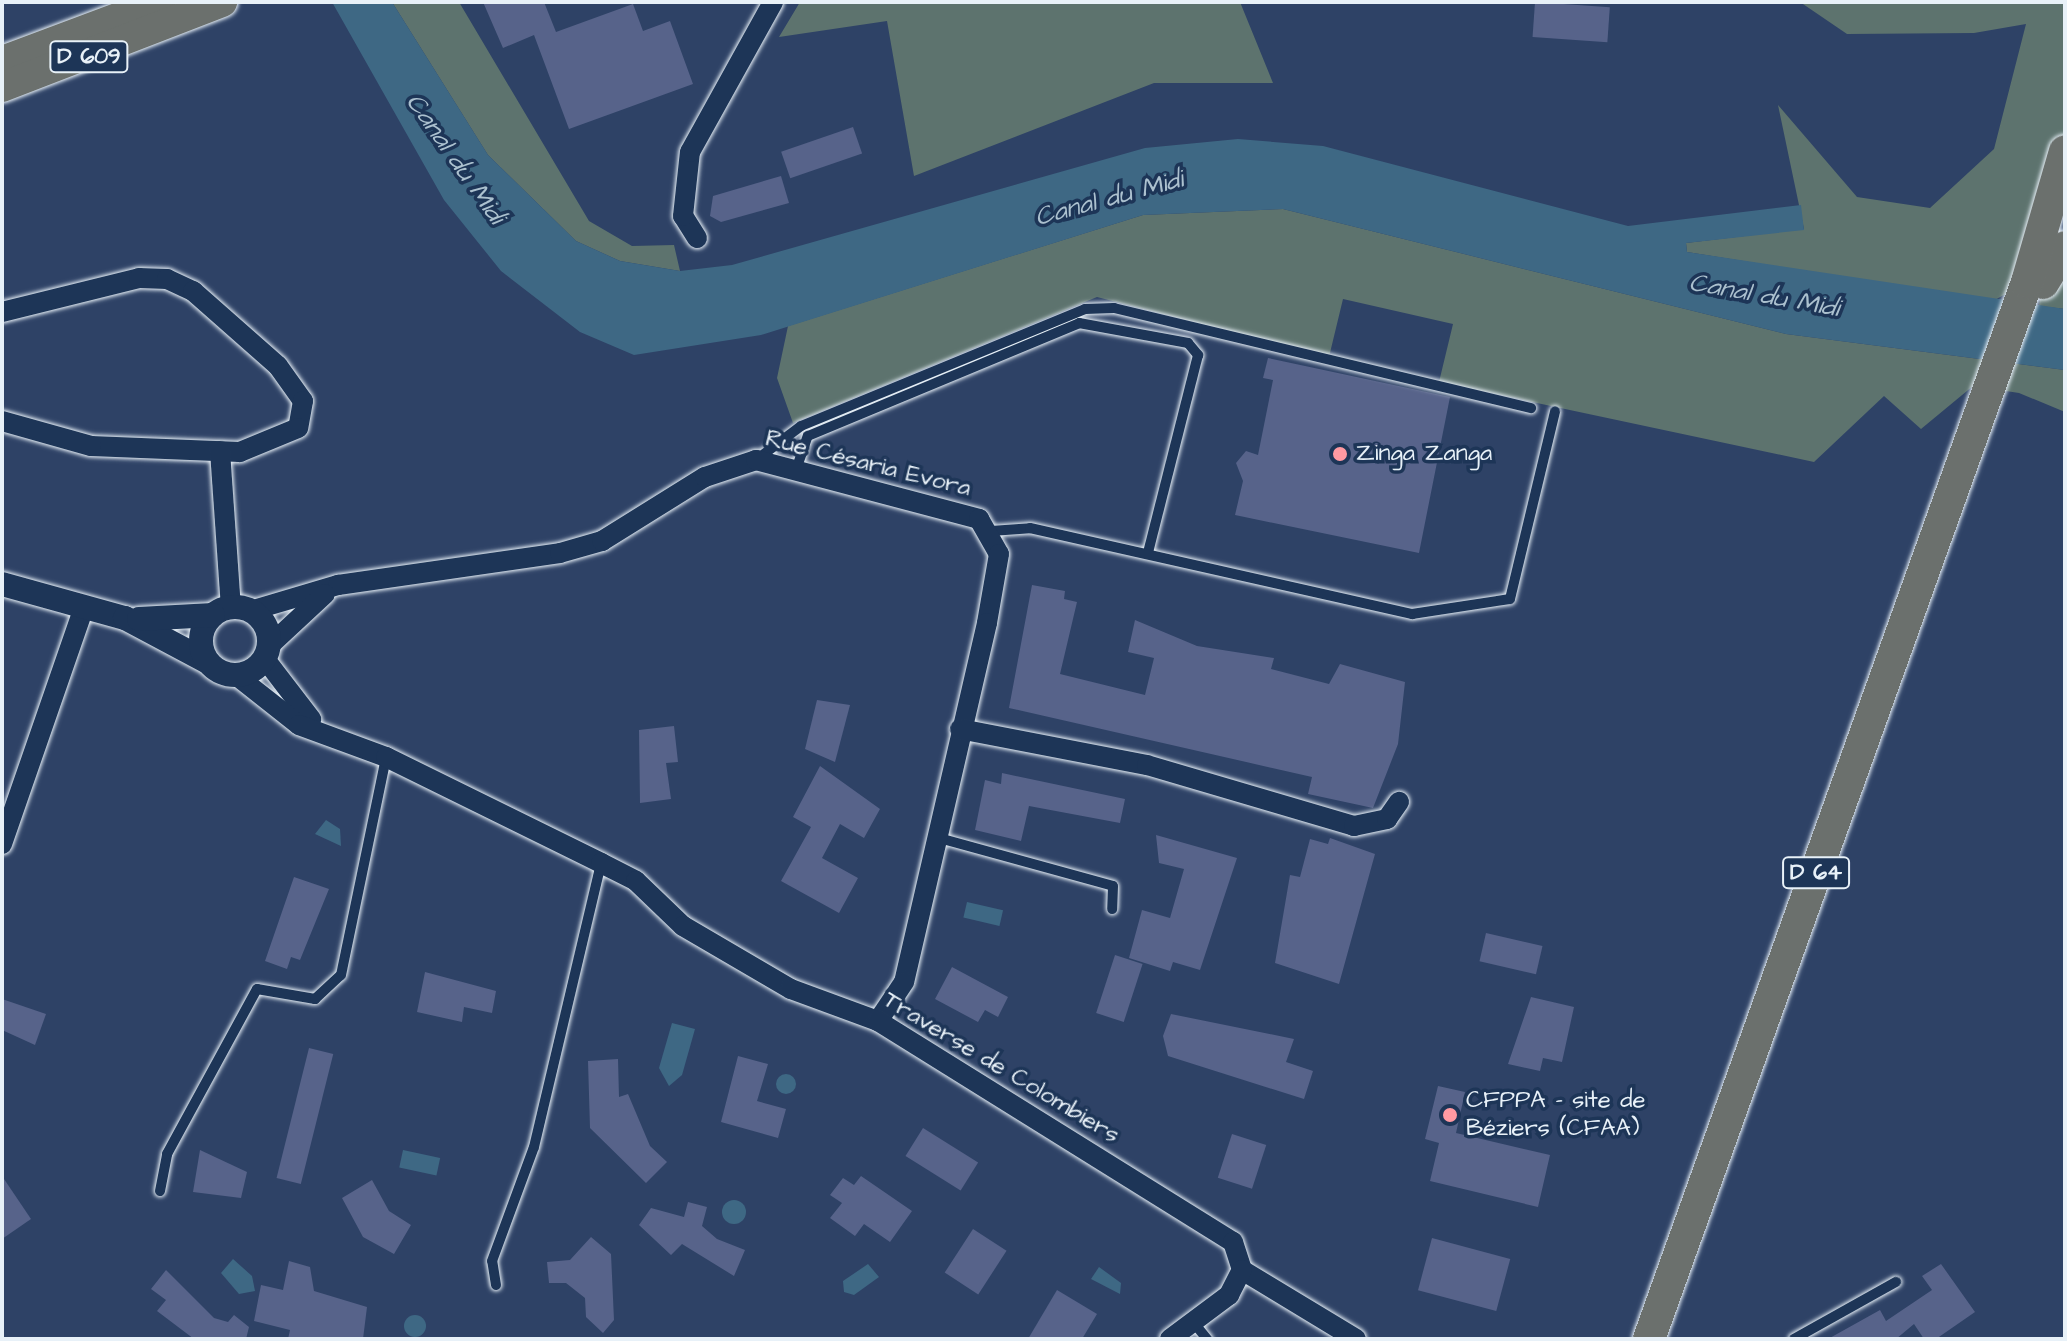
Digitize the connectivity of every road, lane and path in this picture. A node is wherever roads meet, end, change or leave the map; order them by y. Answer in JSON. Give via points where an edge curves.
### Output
{"nodes":[{"id":1,"x":160,"y":2,"type":"edge"},
{"id":2,"x":222,"y":2,"type":"edge"},
{"id":3,"x":773,"y":2,"type":"edge"},
{"id":4,"x":2,"y":61,"type":"edge"},
{"id":5,"x":2,"y":87,"type":"edge"},
{"id":6,"x":2065,"y":151,"type":"edge"},
{"id":7,"x":2065,"y":207,"type":"edge"},
{"id":8,"x":697,"y":238,"type":"dead end"},
{"id":9,"x":2065,"y":247,"type":"edge"},
{"id":10,"x":2035,"y":282,"type":"junction"},
{"id":11,"x":2,"y":312,"type":"edge"},
{"id":12,"x":1531,"y":408,"type":"dead end"},
{"id":13,"x":1990,"y":408,"type":"junction"},
{"id":14,"x":1555,"y":411,"type":"dead end"},
{"id":15,"x":2,"y":421,"type":"edge"},
{"id":16,"x":220,"y":451,"type":"junction"},
{"id":17,"x":756,"y":460,"type":"junction"},
{"id":18,"x":796,"y":470,"type":"junction"},
{"id":19,"x":991,"y":531,"type":"junction"},
{"id":20,"x":1148,"y":552,"type":"junction"},
{"id":21,"x":2,"y":584,"type":"edge"},
{"id":22,"x":338,"y":585,"type":"junction"},
{"id":23,"x":84,"y":607,"type":"junction"},
{"id":24,"x":231,"y":611,"type":"junction"},
{"id":25,"x":125,"y":618,"type":"junction"},
{"id":26,"x":267,"y":652,"type":"junction"},
{"id":27,"x":206,"y":661,"type":"junction"},
{"id":28,"x":237,"y":676,"type":"junction"},
{"id":29,"x":960,"y":729,"type":"junction"},
{"id":30,"x":326,"y":732,"type":"junction"},
{"id":31,"x":386,"y":757,"type":"junction"},
{"id":32,"x":1399,"y":802,"type":"dead end"},
{"id":33,"x":939,"y":838,"type":"junction"},
{"id":34,"x":2,"y":844,"type":"edge"},
{"id":35,"x":601,"y":863,"type":"junction"},
{"id":36,"x":1112,"y":909,"type":"dead end"},
{"id":37,"x":878,"y":1021,"type":"junction"},
{"id":38,"x":1716,"y":1152,"type":"junction"},
{"id":39,"x":160,"y":1191,"type":"dead end"},
{"id":40,"x":1242,"y":1270,"type":"junction"},
{"id":41,"x":1896,"y":1282,"type":"dead end"},
{"id":42,"x":496,"y":1285,"type":"dead end"},
{"id":43,"x":1201,"y":1331,"type":"edge"},
{"id":44,"x":1170,"y":1339,"type":"edge"},
{"id":45,"x":1180,"y":1339,"type":"edge"},
{"id":46,"x":1356,"y":1339,"type":"edge"},
{"id":47,"x":1640,"y":1339,"type":"edge"},
{"id":48,"x":1649,"y":1339,"type":"edge"},
{"id":49,"x":1666,"y":1339,"type":"edge"},
{"id":50,"x":1794,"y":1339,"type":"edge"}],
"edges":[{"from":1,"to":4,"type":"main road","number":"D 609"},
{"from":2,"to":5,"type":"main road","number":"D 609"},
{"from":3,"to":8,"type":"street","via":[[690,152],[683,216]]},
{"from":6,"to":10,"type":"highway","number":"D 64"},
{"from":7,"to":10,"type":"highway","number":"D 64"},
{"from":9,"to":10,"type":"highway"},
{"from":10,"to":13,"type":"highway","number":"D 64"},
{"from":11,"to":16,"type":"street","via":[[139,278],[167,279],[193,291],[278,366],[303,401],[298,428],[275,443]]},
{"from":12,"to":17,"type":"lane","via":[[1114,308],[1085,309],[801,426]]},
{"from":13,"to":38,"type":"highway","number":"D 64"},
{"from":13,"to":49,"type":"highway","number":"D 64"},
{"from":14,"to":20,"type":"lane","via":[[1510,599],[1412,614]]},
{"from":15,"to":16,"type":"street","via":[[91,446]]},
{"from":16,"to":24,"type":"street"},
{"from":17,"to":18,"type":"street","name":"Rue Césaria Evora"},
{"from":17,"to":22,"type":"street","name":"Rue Césaria Evora","via":[[705,477],[602,541],[560,553]]},
{"from":18,"to":19,"type":"street","name":"Rue Césaria Evora","via":[[966,511]]},
{"from":18,"to":20,"type":"lane","via":[[808,436],[1079,323],[1188,343],[1198,355],[1196,367]]},
{"from":19,"to":20,"type":"lane","via":[[1030,528]]},
{"from":19,"to":29,"type":"street","via":[[999,554]]},
{"from":21,"to":23,"type":"street"},
{"from":22,"to":24,"type":"street","name":"Rue Césaria Evora"},
{"from":22,"to":26,"type":"street","name":"Rue Césaria Evora","via":[[283,626]]},
{"from":23,"to":25,"type":"street"},
{"from":23,"to":34,"type":"street"},
{"from":24,"to":25,"type":"street"},
{"from":24,"to":26,"type":"street","via":[[265,625]]},
{"from":24,"to":27,"type":"street","via":[[202,632]]},
{"from":25,"to":27,"type":"street"},
{"from":26,"to":28,"type":"street"},
{"from":26,"to":30,"type":"street","name":"Traverse de Colombiers","via":[[293,704]]},
{"from":27,"to":28,"type":"street"},
{"from":28,"to":30,"type":"street","name":"Traverse de Colombiers","via":[[299,725]]},
{"from":29,"to":32,"type":"street","via":[[1147,765],[1354,826],[1387,819]]},
{"from":29,"to":33,"type":"street"},
{"from":30,"to":31,"type":"street","name":"Traverse de Colombiers"},
{"from":31,"to":35,"type":"street","name":"Traverse de Colombiers"},
{"from":31,"to":39,"type":"lane","via":[[341,975],[315,999],[257,989],[167,1154]]},
{"from":33,"to":36,"type":"lane","via":[[1113,886]]},
{"from":33,"to":37,"type":"street","via":[[904,982]]},
{"from":35,"to":37,"type":"street","name":"Traverse de Colombiers","via":[[636,881],[683,926],[791,989]]},
{"from":35,"to":42,"type":"lane","via":[[534,1147],[492,1261]]},
{"from":37,"to":40,"type":"street","name":"Traverse de Colombiers","via":[[1233,1242]]},
{"from":38,"to":47,"type":"street"},
{"from":38,"to":48,"type":"highway","number":"D 64"},
{"from":40,"to":43,"type":"street"},
{"from":40,"to":46,"type":"street"},
{"from":41,"to":50,"type":"lane"},
{"from":43,"to":44,"type":"street"},
{"from":43,"to":45,"type":"street"}]}
